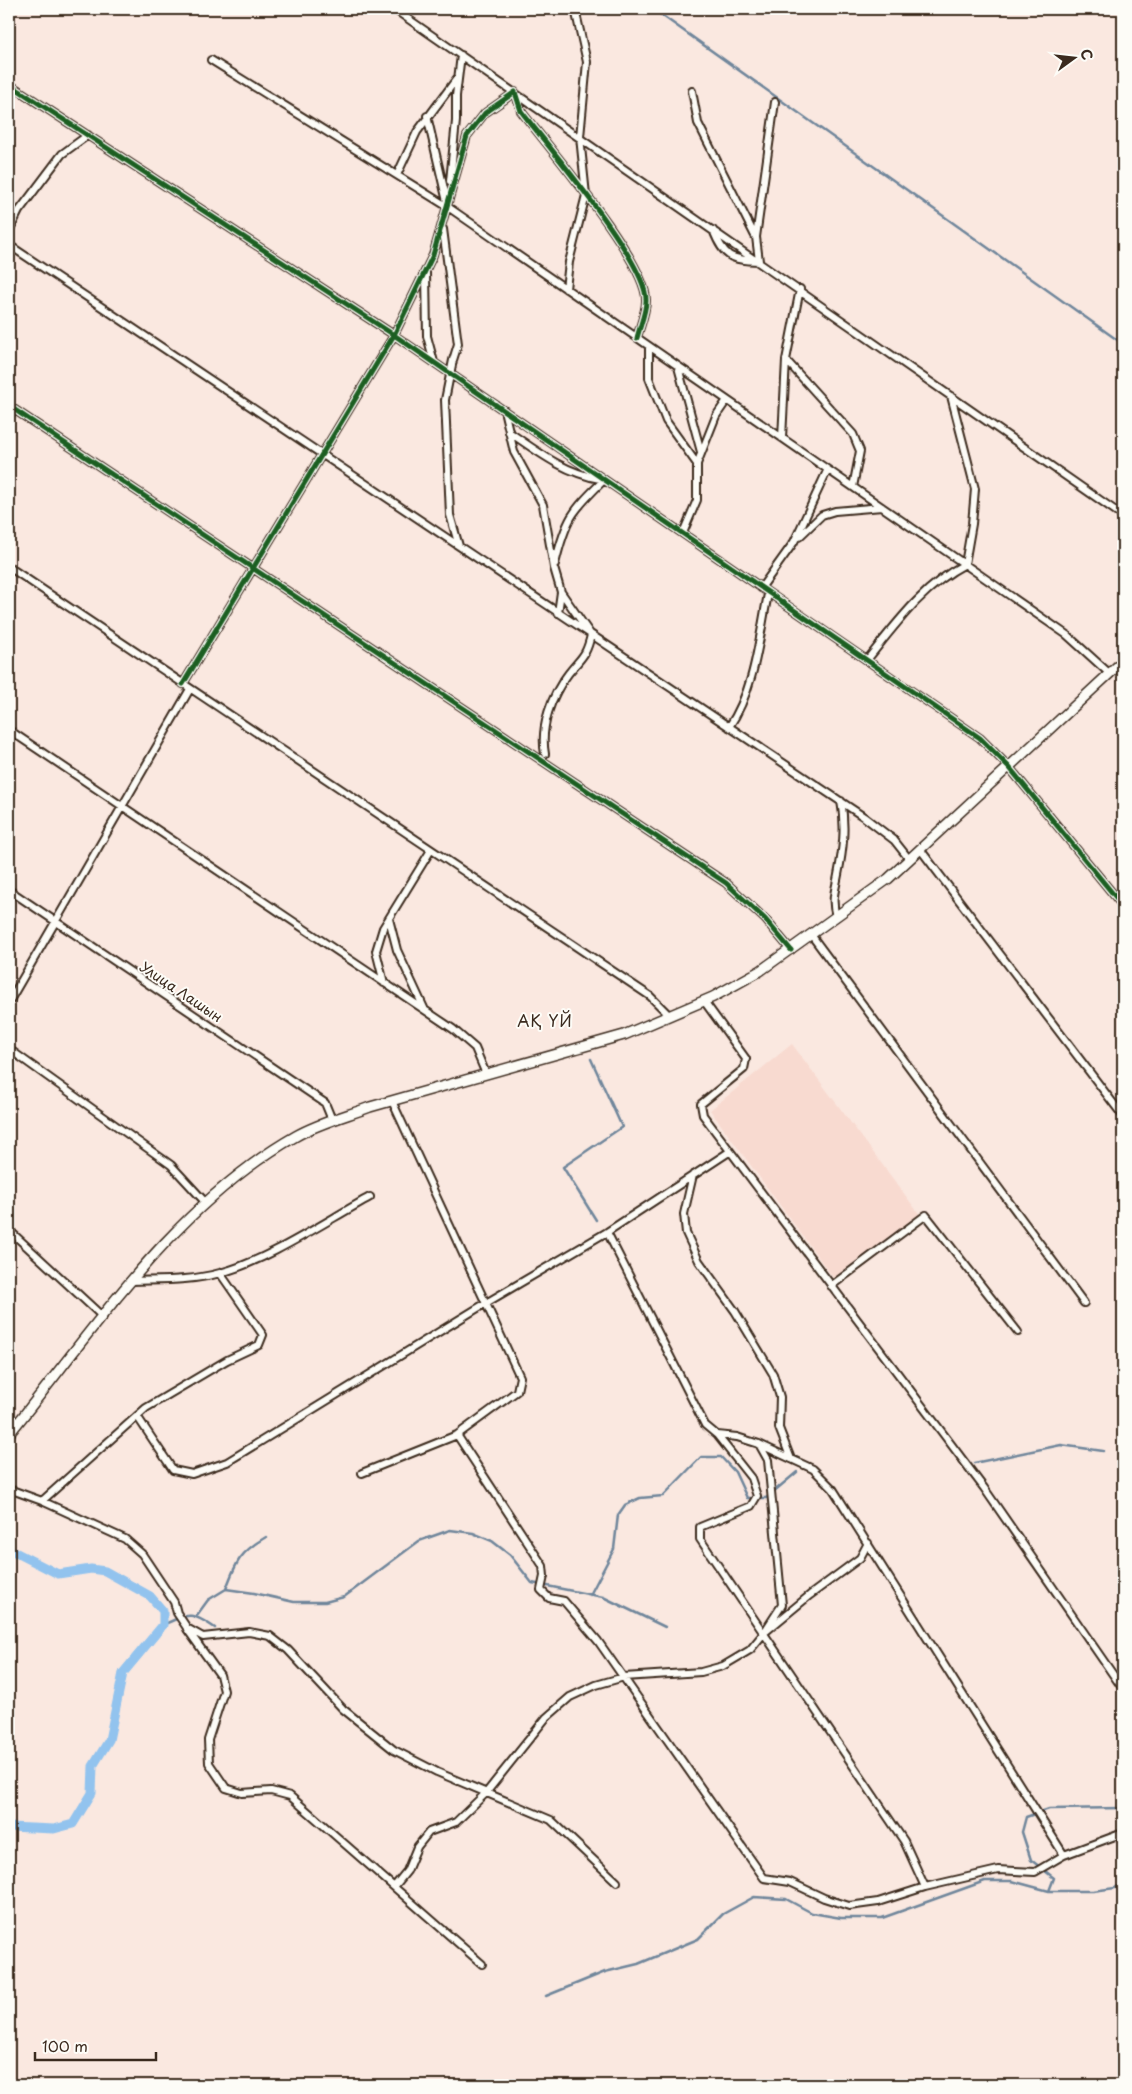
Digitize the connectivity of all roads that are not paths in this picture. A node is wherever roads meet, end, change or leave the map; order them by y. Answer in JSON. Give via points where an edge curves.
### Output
{"nodes":[{"id":1,"x":394,"y":9,"type":"edge"},
{"id":2,"x":575,"y":9,"type":"edge"},
{"id":3,"x":461,"y":55,"type":"junction"},
{"id":4,"x":211,"y":60,"type":"dead end"},
{"id":5,"x":459,"y":75,"type":"junction"},
{"id":6,"x":9,"y":84,"type":"edge"},
{"id":7,"x":692,"y":91,"type":"dead end"},
{"id":8,"x":515,"y":92,"type":"junction"},
{"id":9,"x":775,"y":102,"type":"dead end"},
{"id":10,"x":427,"y":116,"type":"junction"},
{"id":11,"x":88,"y":135,"type":"junction"},
{"id":12,"x":580,"y":137,"type":"junction"},
{"id":13,"x":397,"y":175,"type":"junction"},
{"id":14,"x":586,"y":196,"type":"junction"},
{"id":15,"x":448,"y":207,"type":"junction"},
{"id":16,"x":442,"y":226,"type":"junction"},
{"id":17,"x":712,"y":229,"type":"junction"},
{"id":18,"x":9,"y":231,"type":"edge"},
{"id":19,"x":756,"y":237,"type":"junction"},
{"id":20,"x":9,"y":245,"type":"edge"},
{"id":21,"x":759,"y":261,"type":"junction"},
{"id":22,"x":426,"y":270,"type":"junction"},
{"id":23,"x":566,"y":289,"type":"junction"},
{"id":24,"x":800,"y":289,"type":"junction"},
{"id":25,"x":394,"y":335,"type":"junction"},
{"id":26,"x":637,"y":338,"type":"junction"},
{"id":27,"x":649,"y":346,"type":"junction"},
{"id":28,"x":786,"y":360,"type":"junction"},
{"id":29,"x":434,"y":362,"type":"junction"},
{"id":30,"x":678,"y":367,"type":"junction"},
{"id":31,"x":451,"y":375,"type":"junction"},
{"id":32,"x":951,"y":396,"type":"junction"},
{"id":33,"x":727,"y":400,"type":"junction"},
{"id":34,"x":9,"y":406,"type":"edge"},
{"id":35,"x":504,"y":410,"type":"junction"},
{"id":36,"x":509,"y":432,"type":"junction"},
{"id":37,"x":782,"y":438,"type":"junction"},
{"id":38,"x":701,"y":452,"type":"junction"},
{"id":39,"x":322,"y":455,"type":"junction"},
{"id":40,"x":696,"y":464,"type":"junction"},
{"id":41,"x":827,"y":471,"type":"junction"},
{"id":42,"x":604,"y":480,"type":"junction"},
{"id":43,"x":853,"y":487,"type":"junction"},
{"id":44,"x":882,"y":507,"type":"junction"},
{"id":45,"x":1123,"y":516,"type":"edge"},
{"id":46,"x":683,"y":533,"type":"junction"},
{"id":47,"x":794,"y":542,"type":"junction"},
{"id":48,"x":460,"y":546,"type":"junction"},
{"id":49,"x":965,"y":564,"type":"junction"},
{"id":50,"x":9,"y":567,"type":"edge"},
{"id":51,"x":554,"y":568,"type":"junction"},
{"id":52,"x":252,"y":570,"type":"junction"},
{"id":53,"x":761,"y":588,"type":"junction"},
{"id":54,"x":561,"y":592,"type":"junction"},
{"id":55,"x":768,"y":594,"type":"junction"},
{"id":56,"x":558,"y":613,"type":"junction"},
{"id":57,"x":592,"y":635,"type":"junction"},
{"id":58,"x":867,"y":660,"type":"junction"},
{"id":59,"x":1123,"y":663,"type":"edge"},
{"id":60,"x":1110,"y":674,"type":"junction"},
{"id":61,"x":184,"y":684,"type":"junction"},
{"id":62,"x":190,"y":689,"type":"junction"},
{"id":63,"x":730,"y":727,"type":"junction"},
{"id":64,"x":9,"y":730,"type":"edge"},
{"id":65,"x":545,"y":754,"type":"dead end"},
{"id":66,"x":1009,"y":767,"type":"junction"},
{"id":67,"x":841,"y":801,"type":"junction"},
{"id":68,"x":122,"y":806,"type":"junction"},
{"id":69,"x":920,"y":849,"type":"junction"},
{"id":70,"x":431,"y":850,"type":"junction"},
{"id":71,"x":909,"y":859,"type":"junction"},
{"id":72,"x":9,"y":890,"type":"edge"},
{"id":73,"x":1123,"y":906,"type":"edge"},
{"id":74,"x":836,"y":917,"type":"junction"},
{"id":75,"x":390,"y":919,"type":"junction"},
{"id":76,"x":54,"y":921,"type":"junction"},
{"id":77,"x":812,"y":936,"type":"junction"},
{"id":78,"x":791,"y":950,"type":"junction"},
{"id":79,"x":384,"y":983,"type":"junction"},
{"id":80,"x":704,"y":1001,"type":"junction"},
{"id":81,"x":9,"y":1002,"type":"edge"},
{"id":82,"x":424,"y":1010,"type":"junction"},
{"id":83,"x":670,"y":1016,"type":"junction"},
{"id":84,"x":9,"y":1049,"type":"edge"},
{"id":85,"x":486,"y":1074,"type":"junction"},
{"id":86,"x":392,"y":1101,"type":"junction"},
{"id":87,"x":1123,"y":1116,"type":"edge"},
{"id":88,"x":332,"y":1120,"type":"junction"},
{"id":89,"x":729,"y":1152,"type":"junction"},
{"id":90,"x":693,"y":1174,"type":"junction"},
{"id":91,"x":370,"y":1197,"type":"dead end"},
{"id":92,"x":206,"y":1203,"type":"junction"},
{"id":93,"x":9,"y":1230,"type":"edge"},
{"id":94,"x":607,"y":1232,"type":"junction"},
{"id":95,"x":220,"y":1273,"type":"junction"},
{"id":96,"x":132,"y":1281,"type":"junction"},
{"id":97,"x":831,"y":1286,"type":"junction"},
{"id":98,"x":486,"y":1303,"type":"junction"},
{"id":99,"x":1084,"y":1303,"type":"dead end"},
{"id":100,"x":104,"y":1317,"type":"junction"},
{"id":101,"x":1018,"y":1332,"type":"dead end"},
{"id":102,"x":137,"y":1416,"type":"junction"},
{"id":103,"x":9,"y":1434,"type":"edge"},
{"id":104,"x":457,"y":1435,"type":"junction"},
{"id":105,"x":716,"y":1436,"type":"junction"},
{"id":106,"x":759,"y":1444,"type":"junction"},
{"id":107,"x":791,"y":1459,"type":"junction"},
{"id":108,"x":362,"y":1473,"type":"dead end"},
{"id":109,"x":9,"y":1489,"type":"edge"},
{"id":110,"x":42,"y":1500,"type":"junction"},
{"id":111,"x":868,"y":1543,"type":"junction"},
{"id":112,"x":187,"y":1628,"type":"junction"},
{"id":113,"x":764,"y":1633,"type":"junction"},
{"id":114,"x":624,"y":1677,"type":"junction"},
{"id":115,"x":1123,"y":1690,"type":"edge"},
{"id":116,"x":486,"y":1793,"type":"junction"},
{"id":117,"x":1123,"y":1833,"type":"edge"},
{"id":118,"x":1064,"y":1855,"type":"junction"},
{"id":119,"x":617,"y":1882,"type":"dead end"},
{"id":120,"x":925,"y":1886,"type":"junction"},
{"id":121,"x":394,"y":1887,"type":"junction"},
{"id":122,"x":482,"y":1964,"type":"dead end"}],
"edges":[{"from":1,"to":3,"type":"street"},
{"from":2,"to":12,"type":"street","via":[[587,62]]},
{"from":3,"to":5,"type":"street"},
{"from":3,"to":8,"type":"street"},
{"from":4,"to":13,"type":"street"},
{"from":5,"to":10,"type":"street"},
{"from":5,"to":15,"type":"street"},
{"from":6,"to":11,"type":"street"},
{"from":7,"to":19,"type":"street","via":[[698,123]]},
{"from":8,"to":12,"type":"street"},
{"from":8,"to":14,"type":"street","via":[[521,111]]},
{"from":8,"to":15,"type":"street","via":[[485,114],[467,136]]},
{"from":9,"to":19,"type":"street"},
{"from":10,"to":13,"type":"street"},
{"from":10,"to":15,"type":"street"},
{"from":11,"to":18,"type":"street","via":[[62,154],[19,211]]},
{"from":11,"to":25,"type":"street"},
{"from":12,"to":14,"type":"street"},
{"from":12,"to":17,"type":"street"},
{"from":13,"to":15,"type":"street"},
{"from":14,"to":23,"type":"street","via":[[569,262]]},
{"from":14,"to":26,"type":"street","via":[[626,248],[641,277],[647,300]]},
{"from":15,"to":16,"type":"street"},
{"from":15,"to":23,"type":"street"},
{"from":16,"to":22,"type":"street"},
{"from":16,"to":31,"type":"street","via":[[458,344]]},
{"from":17,"to":21,"type":"street"},
{"from":17,"to":21,"type":"street","via":[[721,248],[738,260]]},
{"from":19,"to":21,"type":"street"},
{"from":20,"to":39,"type":"street"},
{"from":21,"to":24,"type":"street"},
{"from":22,"to":25,"type":"street"},
{"from":22,"to":29,"type":"street","via":[[426,336]]},
{"from":23,"to":26,"type":"street"},
{"from":24,"to":28,"type":"street"},
{"from":24,"to":32,"type":"street"},
{"from":25,"to":29,"type":"street"},
{"from":25,"to":39,"type":"street"},
{"from":26,"to":27,"type":"street"},
{"from":27,"to":30,"type":"street"},
{"from":27,"to":40,"type":"street","via":[[649,378],[666,421]]},
{"from":28,"to":37,"type":"street"},
{"from":28,"to":43,"type":"street","via":[[853,434],[860,451]]},
{"from":29,"to":31,"type":"street"},
{"from":30,"to":33,"type":"street"},
{"from":30,"to":38,"type":"street"},
{"from":31,"to":35,"type":"street"},
{"from":31,"to":48,"type":"street","via":[[445,400],[450,515]]},
{"from":32,"to":45,"type":"street"},
{"from":32,"to":49,"type":"street","via":[[975,489]]},
{"from":33,"to":37,"type":"street"},
{"from":33,"to":38,"type":"street","via":[[716,416]]},
{"from":34,"to":52,"type":"street"},
{"from":35,"to":36,"type":"street"},
{"from":35,"to":42,"type":"street"},
{"from":36,"to":42,"type":"street","via":[[561,466],[580,475]]},
{"from":36,"to":51,"type":"street","via":[[514,452],[543,505]]},
{"from":37,"to":41,"type":"street"},
{"from":38,"to":40,"type":"street"},
{"from":39,"to":48,"type":"street"},
{"from":39,"to":52,"type":"street"},
{"from":40,"to":46,"type":"street","via":[[697,500]]},
{"from":41,"to":43,"type":"street"},
{"from":41,"to":47,"type":"street"},
{"from":42,"to":46,"type":"street"},
{"from":42,"to":51,"type":"street","via":[[576,508],[564,529]]},
{"from":43,"to":44,"type":"street"},
{"from":44,"to":47,"type":"street","via":[[822,515]]},
{"from":44,"to":49,"type":"street"},
{"from":46,"to":53,"type":"street"},
{"from":47,"to":53,"type":"street"},
{"from":48,"to":56,"type":"street"},
{"from":49,"to":58,"type":"street","via":[[943,575],[907,610]]},
{"from":49,"to":60,"type":"street","via":[[1067,634]]},
{"from":50,"to":61,"type":"street"},
{"from":51,"to":54,"type":"street"},
{"from":52,"to":61,"type":"street"},
{"from":52,"to":78,"type":"street","via":[[726,883],[765,919]]},
{"from":53,"to":55,"type":"street"},
{"from":54,"to":56,"type":"street"},
{"from":54,"to":57,"type":"street"},
{"from":55,"to":58,"type":"street"},
{"from":55,"to":63,"type":"street","via":[[750,682],[741,710]]},
{"from":56,"to":57,"type":"street"},
{"from":57,"to":63,"type":"street"},
{"from":57,"to":65,"type":"street","via":[[587,652],[567,675],[546,719]]},
{"from":58,"to":66,"type":"street","via":[[980,738]]},
{"from":59,"to":60,"type":"main road"},
{"from":60,"to":66,"type":"main road"},
{"from":61,"to":62,"type":"street"},
{"from":62,"to":68,"type":"street"},
{"from":62,"to":70,"type":"street"},
{"from":63,"to":67,"type":"street"},
{"from":64,"to":68,"type":"street"},
{"from":66,"to":69,"type":"main road"},
{"from":66,"to":73,"type":"street"},
{"from":67,"to":71,"type":"street","via":[[894,840]]},
{"from":67,"to":74,"type":"street","via":[[845,822],[832,903]]},
{"from":68,"to":76,"type":"street"},
{"from":68,"to":79,"type":"street"},
{"from":69,"to":71,"type":"main road"},
{"from":69,"to":87,"type":"street"},
{"from":70,"to":75,"type":"street"},
{"from":70,"to":83,"type":"street","via":[[650,996]]},
{"from":71,"to":74,"type":"main road","via":[[888,879]]},
{"from":72,"to":76,"type":"street","name":"Улица Лашын"},
{"from":74,"to":77,"type":"main road"},
{"from":75,"to":79,"type":"street","via":[[383,928],[376,951]]},
{"from":75,"to":82,"type":"street","via":[[397,950]]},
{"from":76,"to":81,"type":"street"},
{"from":76,"to":88,"type":"street","name":"Улица Лашын","via":[[324,1103]]},
{"from":77,"to":78,"type":"main road"},
{"from":77,"to":99,"type":"street"},
{"from":78,"to":80,"type":"main road"},
{"from":79,"to":82,"type":"street"},
{"from":80,"to":83,"type":"main road"},
{"from":80,"to":89,"type":"street","via":[[746,1059],[744,1069],[701,1104],[703,1116]]},
{"from":82,"to":85,"type":"street","via":[[475,1048]]},
{"from":83,"to":85,"type":"main road","via":[[624,1035]]},
{"from":84,"to":92,"type":"street","via":[[171,1165]]},
{"from":85,"to":86,"type":"main road"},
{"from":86,"to":88,"type":"main road"},
{"from":86,"to":98,"type":"street"},
{"from":88,"to":92,"type":"main road","via":[[264,1156]]},
{"from":89,"to":90,"type":"street"},
{"from":89,"to":97,"type":"street"},
{"from":90,"to":94,"type":"street"},
{"from":90,"to":107,"type":"street","via":[[684,1214],[686,1233],[699,1261],[735,1311],[773,1374],[780,1397],[779,1428]]},
{"from":91,"to":95,"type":"street","via":[[256,1260]]},
{"from":92,"to":96,"type":"main road","via":[[154,1254]]},
{"from":93,"to":100,"type":"street"},
{"from":94,"to":98,"type":"street"},
{"from":94,"to":105,"type":"street","via":[[705,1425]]},
{"from":95,"to":96,"type":"street"},
{"from":95,"to":102,"type":"street","via":[[263,1336],[259,1345],[227,1360]]},
{"from":96,"to":100,"type":"main road"},
{"from":97,"to":101,"type":"street","via":[[926,1216]]},
{"from":97,"to":115,"type":"street","via":[[984,1488]]},
{"from":98,"to":102,"type":"street","via":[[227,1462],[192,1474],[173,1470]]},
{"from":98,"to":104,"type":"street","via":[[520,1377],[517,1391]]},
{"from":100,"to":103,"type":"main road"},
{"from":102,"to":110,"type":"street"},
{"from":104,"to":108,"type":"street"},
{"from":104,"to":114,"type":"street","via":[[542,1566],[541,1590],[549,1598],[564,1601]]},
{"from":105,"to":106,"type":"street","via":[[737,1436]]},
{"from":105,"to":113,"type":"street","via":[[751,1478],[757,1496],[751,1506],[700,1527],[700,1539]]},
{"from":106,"to":107,"type":"street"},
{"from":106,"to":113,"type":"street","via":[[768,1460],[782,1605]]},
{"from":107,"to":111,"type":"street","via":[[813,1469],[833,1488]]},
{"from":109,"to":110,"type":"street"},
{"from":110,"to":112,"type":"street","via":[[125,1539],[142,1554]]},
{"from":111,"to":113,"type":"street","via":[[860,1558]]},
{"from":111,"to":118,"type":"street"},
{"from":112,"to":116,"type":"street","via":[[203,1637],[249,1632],[270,1636],[288,1650],[343,1709],[394,1750]]},
{"from":112,"to":121,"type":"street","via":[[220,1676],[224,1691],[208,1740],[209,1763],[226,1788],[242,1793],[272,1791],[290,1796]]},
{"from":113,"to":114,"type":"street","via":[[750,1650],[723,1666],[701,1672]]},
{"from":113,"to":120,"type":"street","via":[[904,1841]]},
{"from":114,"to":116,"type":"street","via":[[570,1697],[546,1718]]},
{"from":114,"to":120,"type":"street","via":[[764,1878],[790,1882],[849,1906],[878,1902]]},
{"from":116,"to":119,"type":"street","via":[[551,1820]]},
{"from":116,"to":121,"type":"street","via":[[456,1822],[429,1832]]},
{"from":117,"to":118,"type":"street"},
{"from":118,"to":120,"type":"street","via":[[1035,1872],[998,1870]]},
{"from":121,"to":122,"type":"street"}]}
